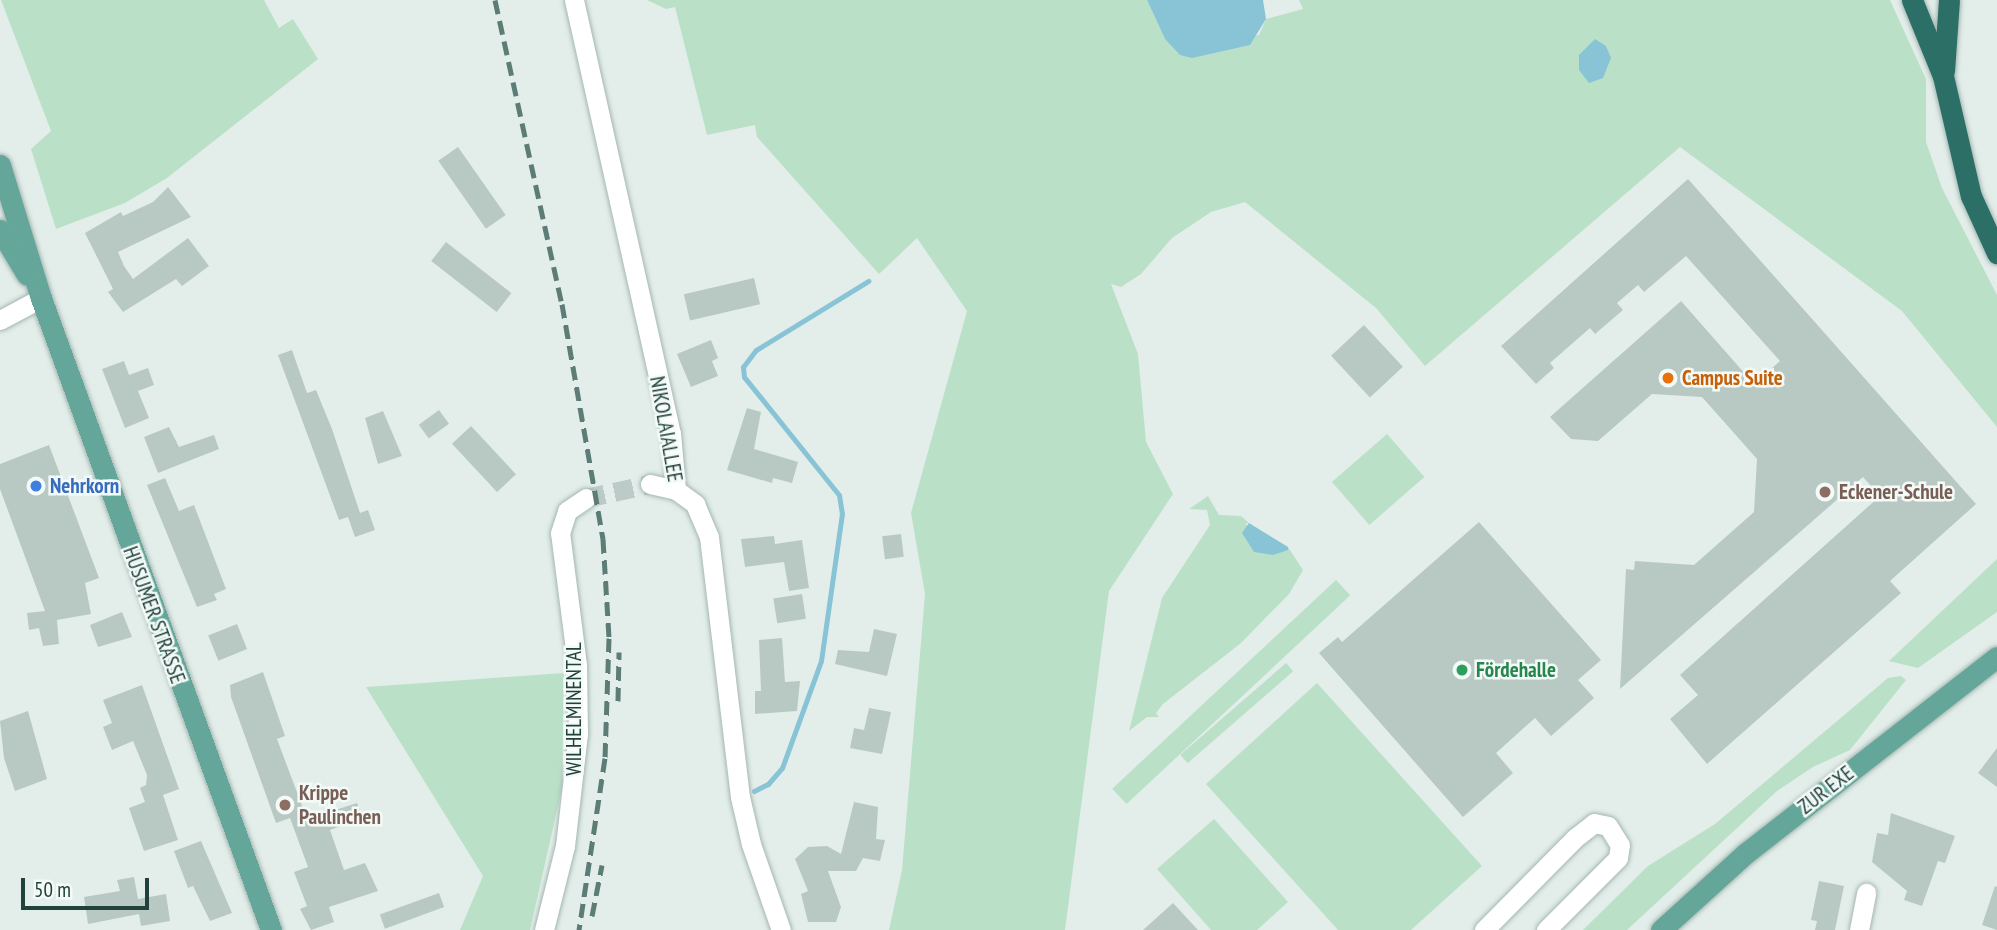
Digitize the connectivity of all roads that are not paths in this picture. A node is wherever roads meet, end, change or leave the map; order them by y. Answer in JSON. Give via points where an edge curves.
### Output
{"nodes":[{"id":1,"x":574,"y":0,"type":"edge"},
{"id":2,"x":1912,"y":0,"type":"edge"},
{"id":3,"x":1949,"y":0,"type":"edge"},
{"id":4,"x":1943,"y":76,"type":"junction"},
{"id":5,"x":0,"y":165,"type":"edge"},
{"id":6,"x":0,"y":230,"type":"edge"},
{"id":7,"x":1997,"y":253,"type":"edge"},
{"id":8,"x":41,"y":298,"type":"junction"},
{"id":9,"x":0,"y":320,"type":"edge"},
{"id":10,"x":650,"y":484,"type":"tunnel mouth"},
{"id":11,"x":676,"y":490,"type":"junction"},
{"id":12,"x":586,"y":498,"type":"tunnel mouth"},
{"id":13,"x":1997,"y":657,"type":"edge"},
{"id":14,"x":1866,"y":893,"type":"dead end"},
{"id":15,"x":271,"y":930,"type":"edge"},
{"id":16,"x":544,"y":930,"type":"edge"},
{"id":17,"x":781,"y":930,"type":"edge"},
{"id":18,"x":1484,"y":930,"type":"edge"},
{"id":19,"x":1546,"y":930,"type":"edge"},
{"id":20,"x":1661,"y":930,"type":"edge"},
{"id":21,"x":1859,"y":930,"type":"edge"}],
"edges":[{"from":1,"to":11,"type":"street","name":"NIKOLAIALLEE","via":[[671,433]]},
{"from":2,"to":4,"type":"highway"},
{"from":3,"to":4,"type":"highway"},
{"from":4,"to":7,"type":"highway","via":[[1971,196]]},
{"from":5,"to":8,"type":"main road","name":"HUSUMER STRASSE"},
{"from":6,"to":8,"type":"main road","name":"HUSUMER STRASSE"},
{"from":8,"to":9,"type":"street"},
{"from":8,"to":15,"type":"main road","name":"HUSUMER STRASSE"},
{"from":10,"to":11,"type":"street"},
{"from":11,"to":17,"type":"street","name":"NIKOLAIALLEE","via":[[695,505],[709,537],[740,797]]},
{"from":12,"to":16,"type":"street","name":"WILHELMINENTAL","via":[[567,511],[560,533],[574,641],[578,734],[565,846]]},
{"from":13,"to":20,"type":"main road","name":"ZUR EXE","via":[[1746,853]]},
{"from":14,"to":21,"type":"street"},
{"from":18,"to":19,"type":"street","via":[[1575,838],[1594,823],[1608,826],[1620,845],[1618,858]]}]}
